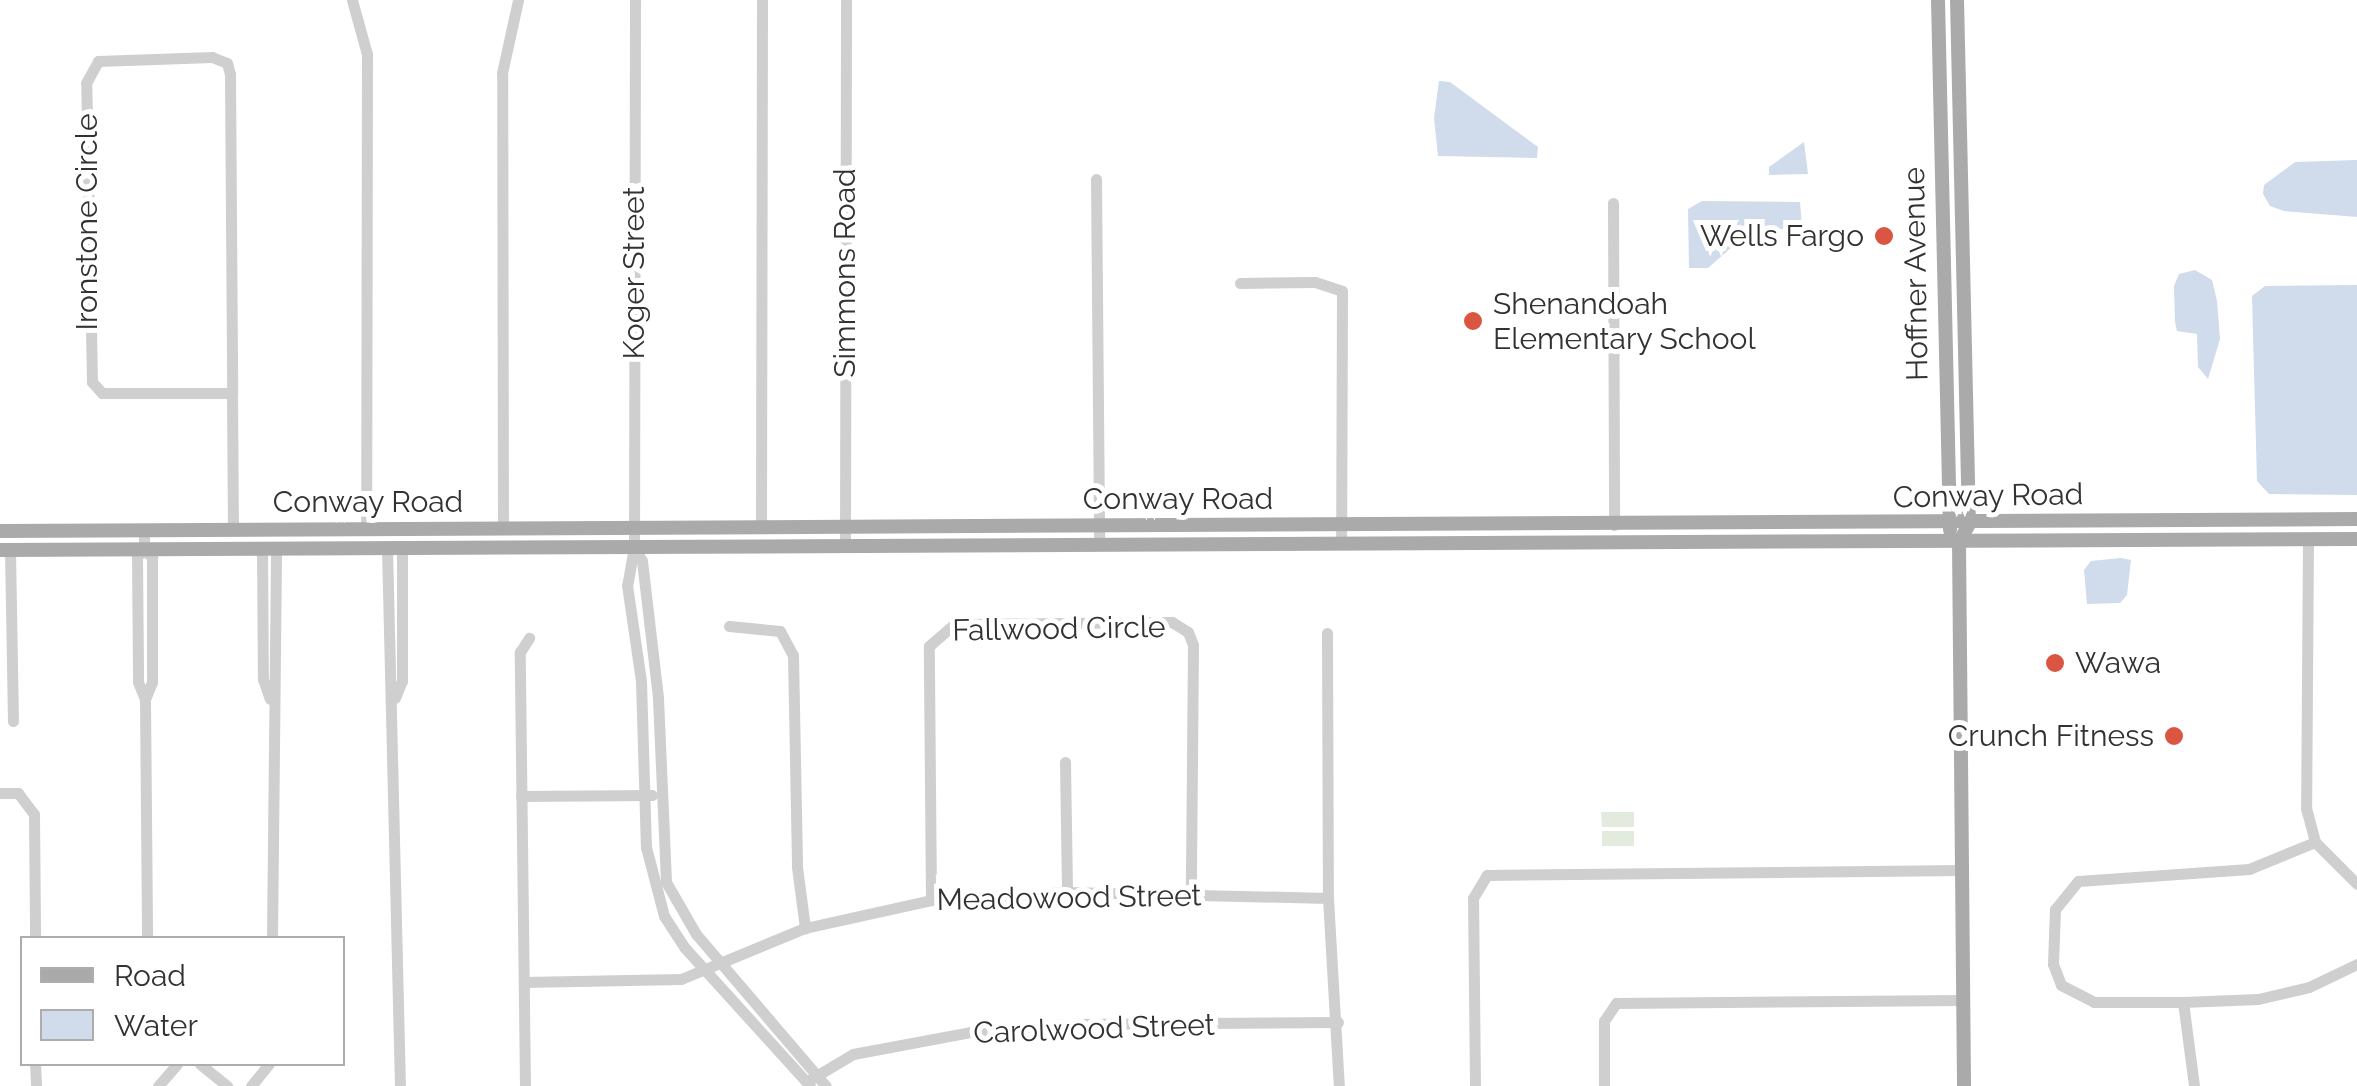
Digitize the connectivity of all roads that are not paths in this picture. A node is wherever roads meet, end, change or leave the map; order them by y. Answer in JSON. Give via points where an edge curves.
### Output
{"nodes":[{"id":1,"x":352,"y":0,"type":"edge"},
{"id":2,"x":518,"y":0,"type":"edge"},
{"id":3,"x":635,"y":0,"type":"edge"},
{"id":4,"x":762,"y":0,"type":"edge"},
{"id":5,"x":846,"y":0,"type":"edge"},
{"id":6,"x":1940,"y":0,"type":"edge"},
{"id":7,"x":1957,"y":0,"type":"edge"},
{"id":8,"x":1957,"y":99,"type":"junction"},
{"id":9,"x":1940,"y":102,"type":"junction"},
{"id":10,"x":1959,"y":154,"type":"junction"},
{"id":11,"x":1096,"y":180,"type":"dead end"},
{"id":12,"x":1612,"y":203,"type":"dead end"},
{"id":13,"x":1240,"y":284,"type":"dead end"},
{"id":14,"x":232,"y":393,"type":"junction"},
{"id":15,"x":2350,"y":519,"type":"edge"},
{"id":16,"x":2287,"y":520,"type":"junction"},
{"id":17,"x":2178,"y":521,"type":"junction"},
{"id":18,"x":1701,"y":524,"type":"junction"},
{"id":19,"x":1773,"y":524,"type":"junction"},
{"id":20,"x":1947,"y":524,"type":"junction"},
{"id":21,"x":1969,"y":524,"type":"junction"},
{"id":22,"x":1614,"y":525,"type":"junction"},
{"id":23,"x":1099,"y":526,"type":"junction"},
{"id":24,"x":1342,"y":526,"type":"junction"},
{"id":25,"x":1512,"y":526,"type":"junction"},
{"id":26,"x":761,"y":527,"type":"junction"},
{"id":27,"x":844,"y":527,"type":"junction"},
{"id":28,"x":503,"y":528,"type":"junction"},
{"id":29,"x":634,"y":528,"type":"junction"},
{"id":30,"x":366,"y":529,"type":"junction"},
{"id":31,"x":458,"y":529,"type":"junction"},
{"id":32,"x":233,"y":530,"type":"junction"},
{"id":33,"x":0,"y":531,"type":"edge"},
{"id":34,"x":59,"y":531,"type":"junction"},
{"id":35,"x":144,"y":531,"type":"junction"},
{"id":36,"x":2308,"y":539,"type":"junction"},
{"id":37,"x":2357,"y":539,"type":"edge"},
{"id":38,"x":2148,"y":540,"type":"junction"},
{"id":39,"x":1699,"y":543,"type":"junction"},
{"id":40,"x":1959,"y":543,"type":"junction"},
{"id":41,"x":1342,"y":544,"type":"junction"},
{"id":42,"x":1508,"y":544,"type":"junction"},
{"id":43,"x":1528,"y":544,"type":"junction"},
{"id":44,"x":1610,"y":544,"type":"junction"},
{"id":45,"x":1099,"y":545,"type":"junction"},
{"id":46,"x":634,"y":546,"type":"junction"},
{"id":47,"x":844,"y":546,"type":"junction"},
{"id":48,"x":305,"y":548,"type":"junction"},
{"id":49,"x":394,"y":548,"type":"junction"},
{"id":50,"x":144,"y":549,"type":"junction"},
{"id":51,"x":186,"y":549,"type":"junction"},
{"id":52,"x":269,"y":549,"type":"junction"},
{"id":53,"x":5,"y":550,"type":"edge"},
{"id":54,"x":729,"y":626,"type":"dead end"},
{"id":55,"x":1327,"y":633,"type":"dead end"},
{"id":56,"x":529,"y":638,"type":"dead end"},
{"id":57,"x":13,"y":721,"type":"dead end"},
{"id":58,"x":1065,"y":762,"type":"dead end"},
{"id":59,"x":0,"y":793,"type":"edge"},
{"id":60,"x":647,"y":795,"type":"junction"},
{"id":61,"x":521,"y":796,"type":"junction"},
{"id":62,"x":663,"y":796,"type":"junction"},
{"id":63,"x":2315,"y":842,"type":"junction"},
{"id":64,"x":1963,"y":870,"type":"junction"},
{"id":65,"x":2357,"y":884,"type":"edge"},
{"id":66,"x":1066,"y":892,"type":"junction"},
{"id":67,"x":1191,"y":894,"type":"junction"},
{"id":68,"x":1328,"y":898,"type":"junction"},
{"id":69,"x":931,"y":900,"type":"junction"},
{"id":70,"x":805,"y":928,"type":"junction"},
{"id":71,"x":34,"y":936,"type":"edge"},
{"id":72,"x":147,"y":936,"type":"edge"},
{"id":73,"x":272,"y":936,"type":"edge"},
{"id":74,"x":722,"y":964,"type":"junction"},
{"id":75,"x":2357,"y":964,"type":"edge"},
{"id":76,"x":706,"y":972,"type":"junction"},
{"id":77,"x":524,"y":982,"type":"junction"},
{"id":78,"x":1964,"y":1000,"type":"junction"},
{"id":79,"x":2183,"y":1002,"type":"junction"},
{"id":80,"x":1338,"y":1022,"type":"junction"},
{"id":81,"x":175,"y":1066,"type":"edge"},
{"id":82,"x":202,"y":1066,"type":"edge"},
{"id":83,"x":267,"y":1066,"type":"edge"},
{"id":84,"x":809,"y":1082,"type":"edge"},
{"id":85,"x":158,"y":1086,"type":"edge"},
{"id":86,"x":227,"y":1086,"type":"edge"},
{"id":87,"x":251,"y":1086,"type":"edge"},
{"id":88,"x":400,"y":1086,"type":"edge"},
{"id":89,"x":525,"y":1086,"type":"edge"},
{"id":90,"x":826,"y":1086,"type":"edge"},
{"id":91,"x":1339,"y":1086,"type":"edge"},
{"id":92,"x":1475,"y":1086,"type":"edge"},
{"id":93,"x":1604,"y":1086,"type":"edge"},
{"id":94,"x":1964,"y":1086,"type":"edge"},
{"id":95,"x":2194,"y":1086,"type":"edge"}],
"edges":[{"from":1,"to":30,"type":"street","via":[[367,54]]},
{"from":2,"to":28,"type":"street","via":[[502,74]]},
{"from":3,"to":29,"type":"street","name":"Koger Street"},
{"from":4,"to":26,"type":"street"},
{"from":5,"to":27,"type":"street","name":"Simmons Road"},
{"from":6,"to":8,"type":"main road","via":[[1946,86]]},
{"from":6,"to":9,"type":"main road","name":"Hoffner Avenue"},
{"from":7,"to":8,"type":"main road","name":"Hoffner Avenue"},
{"from":8,"to":10,"type":"main road","name":"Hoffner Avenue"},
{"from":9,"to":10,"type":"main road","via":[[1953,120]]},
{"from":9,"to":20,"type":"main road","name":"Hoffner Avenue"},
{"from":10,"to":21,"type":"main road","name":"Hoffner Avenue"},
{"from":11,"to":23,"type":"street"},
{"from":12,"to":22,"type":"street"},
{"from":13,"to":24,"type":"street","via":[[1315,282],[1342,292]]},
{"from":14,"to":14,"type":"street","name":"Ironstone Circle","via":[[102,393],[92,382],[86,83],[98,60],[212,57],[226,63]]},
{"from":14,"to":32,"type":"street"},
{"from":15,"to":16,"type":"main road","name":"Conway Road"},
{"from":15,"to":36,"type":"main road"},
{"from":16,"to":17,"type":"main road","name":"Conway Road"},
{"from":16,"to":36,"type":"main road"},
{"from":17,"to":21,"type":"main road","name":"Conway Road"},
{"from":17,"to":38,"type":"main road"},
{"from":18,"to":19,"type":"main road","name":"Conway Road"},
{"from":18,"to":22,"type":"main road","name":"Conway Road"},
{"from":18,"to":44,"type":"main road","via":[[1688,536],[1637,536]]},
{"from":19,"to":20,"type":"main road","name":"Conway Road"},
{"from":19,"to":39,"type":"main road","via":[[1716,532]]},
{"from":20,"to":21,"type":"main road","name":"Conway Road"},
{"from":20,"to":40,"type":"main road"},
{"from":21,"to":40,"type":"main road","name":"Hoffner Avenue"},
{"from":22,"to":25,"type":"main road","name":"Conway Road"},
{"from":23,"to":24,"type":"main road","name":"Conway Road"},
{"from":23,"to":27,"type":"main road","name":"Conway Road"},
{"from":23,"to":45,"type":"street"},
{"from":24,"to":25,"type":"main road","name":"Conway Road"},
{"from":24,"to":41,"type":"street"},
{"from":25,"to":42,"type":"street"},
{"from":25,"to":43,"type":"street"},
{"from":26,"to":27,"type":"main road","name":"Conway Road"},
{"from":26,"to":29,"type":"main road","name":"Conway Road"},
{"from":27,"to":47,"type":"street","name":"Simmons Road"},
{"from":28,"to":29,"type":"main road","name":"Conway Road"},
{"from":28,"to":31,"type":"main road","name":"Conway Road"},
{"from":29,"to":46,"type":"street","name":"Koger Street"},
{"from":30,"to":31,"type":"main road","name":"Conway Road"},
{"from":30,"to":32,"type":"main road","name":"Conway Road"},
{"from":30,"to":48,"type":"main road"},
{"from":31,"to":49,"type":"main road"},
{"from":32,"to":35,"type":"main road","name":"Conway Road"},
{"from":32,"to":51,"type":"main road"},
{"from":33,"to":34,"type":"main road","name":"Conway Road"},
{"from":34,"to":35,"type":"main road","name":"Conway Road"},
{"from":34,"to":53,"type":"main road"},
{"from":35,"to":50,"type":"street"},
{"from":36,"to":37,"type":"main road","name":"Conway Road"},
{"from":36,"to":38,"type":"main road","name":"Conway Road"},
{"from":36,"to":63,"type":"street","via":[[2304,771]]},
{"from":38,"to":40,"type":"main road","name":"Conway Road"},
{"from":39,"to":40,"type":"main road","name":"Conway Road"},
{"from":39,"to":44,"type":"main road","name":"Conway Road"},
{"from":40,"to":64,"type":"main road","name":"Hoffner Avenue"},
{"from":41,"to":42,"type":"main road","name":"Conway Road"},
{"from":41,"to":45,"type":"main road","name":"Conway Road"},
{"from":42,"to":43,"type":"main road","name":"Conway Road"},
{"from":43,"to":44,"type":"main road","name":"Conway Road"},
{"from":45,"to":47,"type":"main road","name":"Conway Road"},
{"from":46,"to":47,"type":"main road","name":"Conway Road"},
{"from":46,"to":49,"type":"main road","name":"Conway Road"},
{"from":46,"to":60,"type":"street","via":[[628,600],[641,681]]},
{"from":46,"to":62,"type":"street","via":[[642,562],[655,664]]},
{"from":48,"to":49,"type":"main road","name":"Conway Road"},
{"from":48,"to":52,"type":"main road","name":"Conway Road"},
{"from":49,"to":88,"type":"street","via":[[388,680],[394,698]]},
{"from":50,"to":51,"type":"main road","name":"Conway Road"},
{"from":50,"to":53,"type":"main road","name":"Conway Road"},
{"from":50,"to":72,"type":"street","via":[[152,557],[152,682],[145,699]]},
{"from":51,"to":52,"type":"main road","name":"Conway Road"},
{"from":52,"to":73,"type":"street","via":[[262,679],[270,699]]},
{"from":53,"to":57,"type":"street"},
{"from":54,"to":70,"type":"street","via":[[780,631],[792,655]]},
{"from":55,"to":68,"type":"street"},
{"from":56,"to":61,"type":"street","via":[[520,652]]},
{"from":58,"to":66,"type":"street"},
{"from":59,"to":71,"type":"street","via":[[18,793],[34,814]]},
{"from":60,"to":61,"type":"street"},
{"from":60,"to":62,"type":"street"},
{"from":60,"to":76,"type":"street","via":[[652,884],[664,916]]},
{"from":61,"to":77,"type":"street"},
{"from":62,"to":74,"type":"street","via":[[666,882],[680,912]]},
{"from":63,"to":65,"type":"street"},
{"from":63,"to":79,"type":"street","via":[[2249,869],[2095,876],[2064,893],[2055,909],[2053,964],[2061,985],[2094,1002]]},
{"from":64,"to":78,"type":"main road","name":"Hoffner Avenue"},
{"from":64,"to":92,"type":"street","via":[[1488,875],[1473,898]]},
{"from":66,"to":67,"type":"street","name":"Meadowood Street"},
{"from":66,"to":69,"type":"street","name":"Meadowood Street"},
{"from":67,"to":68,"type":"street","name":"Meadowood Street"},
{"from":67,"to":69,"type":"street","name":"Fallwood Circle","via":[[1188,632],[1172,622],[954,624],[930,646]]},
{"from":68,"to":80,"type":"street"},
{"from":69,"to":70,"type":"street","name":"Meadowood Street"},
{"from":70,"to":74,"type":"street","name":"Meadowood Street"},
{"from":74,"to":76,"type":"street","name":"Meadowood Street"},
{"from":74,"to":84,"type":"street"},
{"from":75,"to":79,"type":"street","via":[[2308,987],[2258,999]]},
{"from":76,"to":77,"type":"street","name":"Meadowood Street","via":[[649,983]]},
{"from":76,"to":84,"type":"street"},
{"from":77,"to":89,"type":"street"},
{"from":78,"to":93,"type":"street","via":[[1616,1004],[1604,1021]]},
{"from":78,"to":94,"type":"main road","name":"Hoffner Avenue"},
{"from":79,"to":95,"type":"street"},
{"from":80,"to":84,"type":"street","name":"Carolwood Street","via":[[1066,1024],[970,1032],[853,1054]]},
{"from":80,"to":91,"type":"street"},
{"from":81,"to":85,"type":"street"},
{"from":82,"to":86,"type":"street"},
{"from":83,"to":87,"type":"street"},
{"from":84,"to":90,"type":"street"}]}
